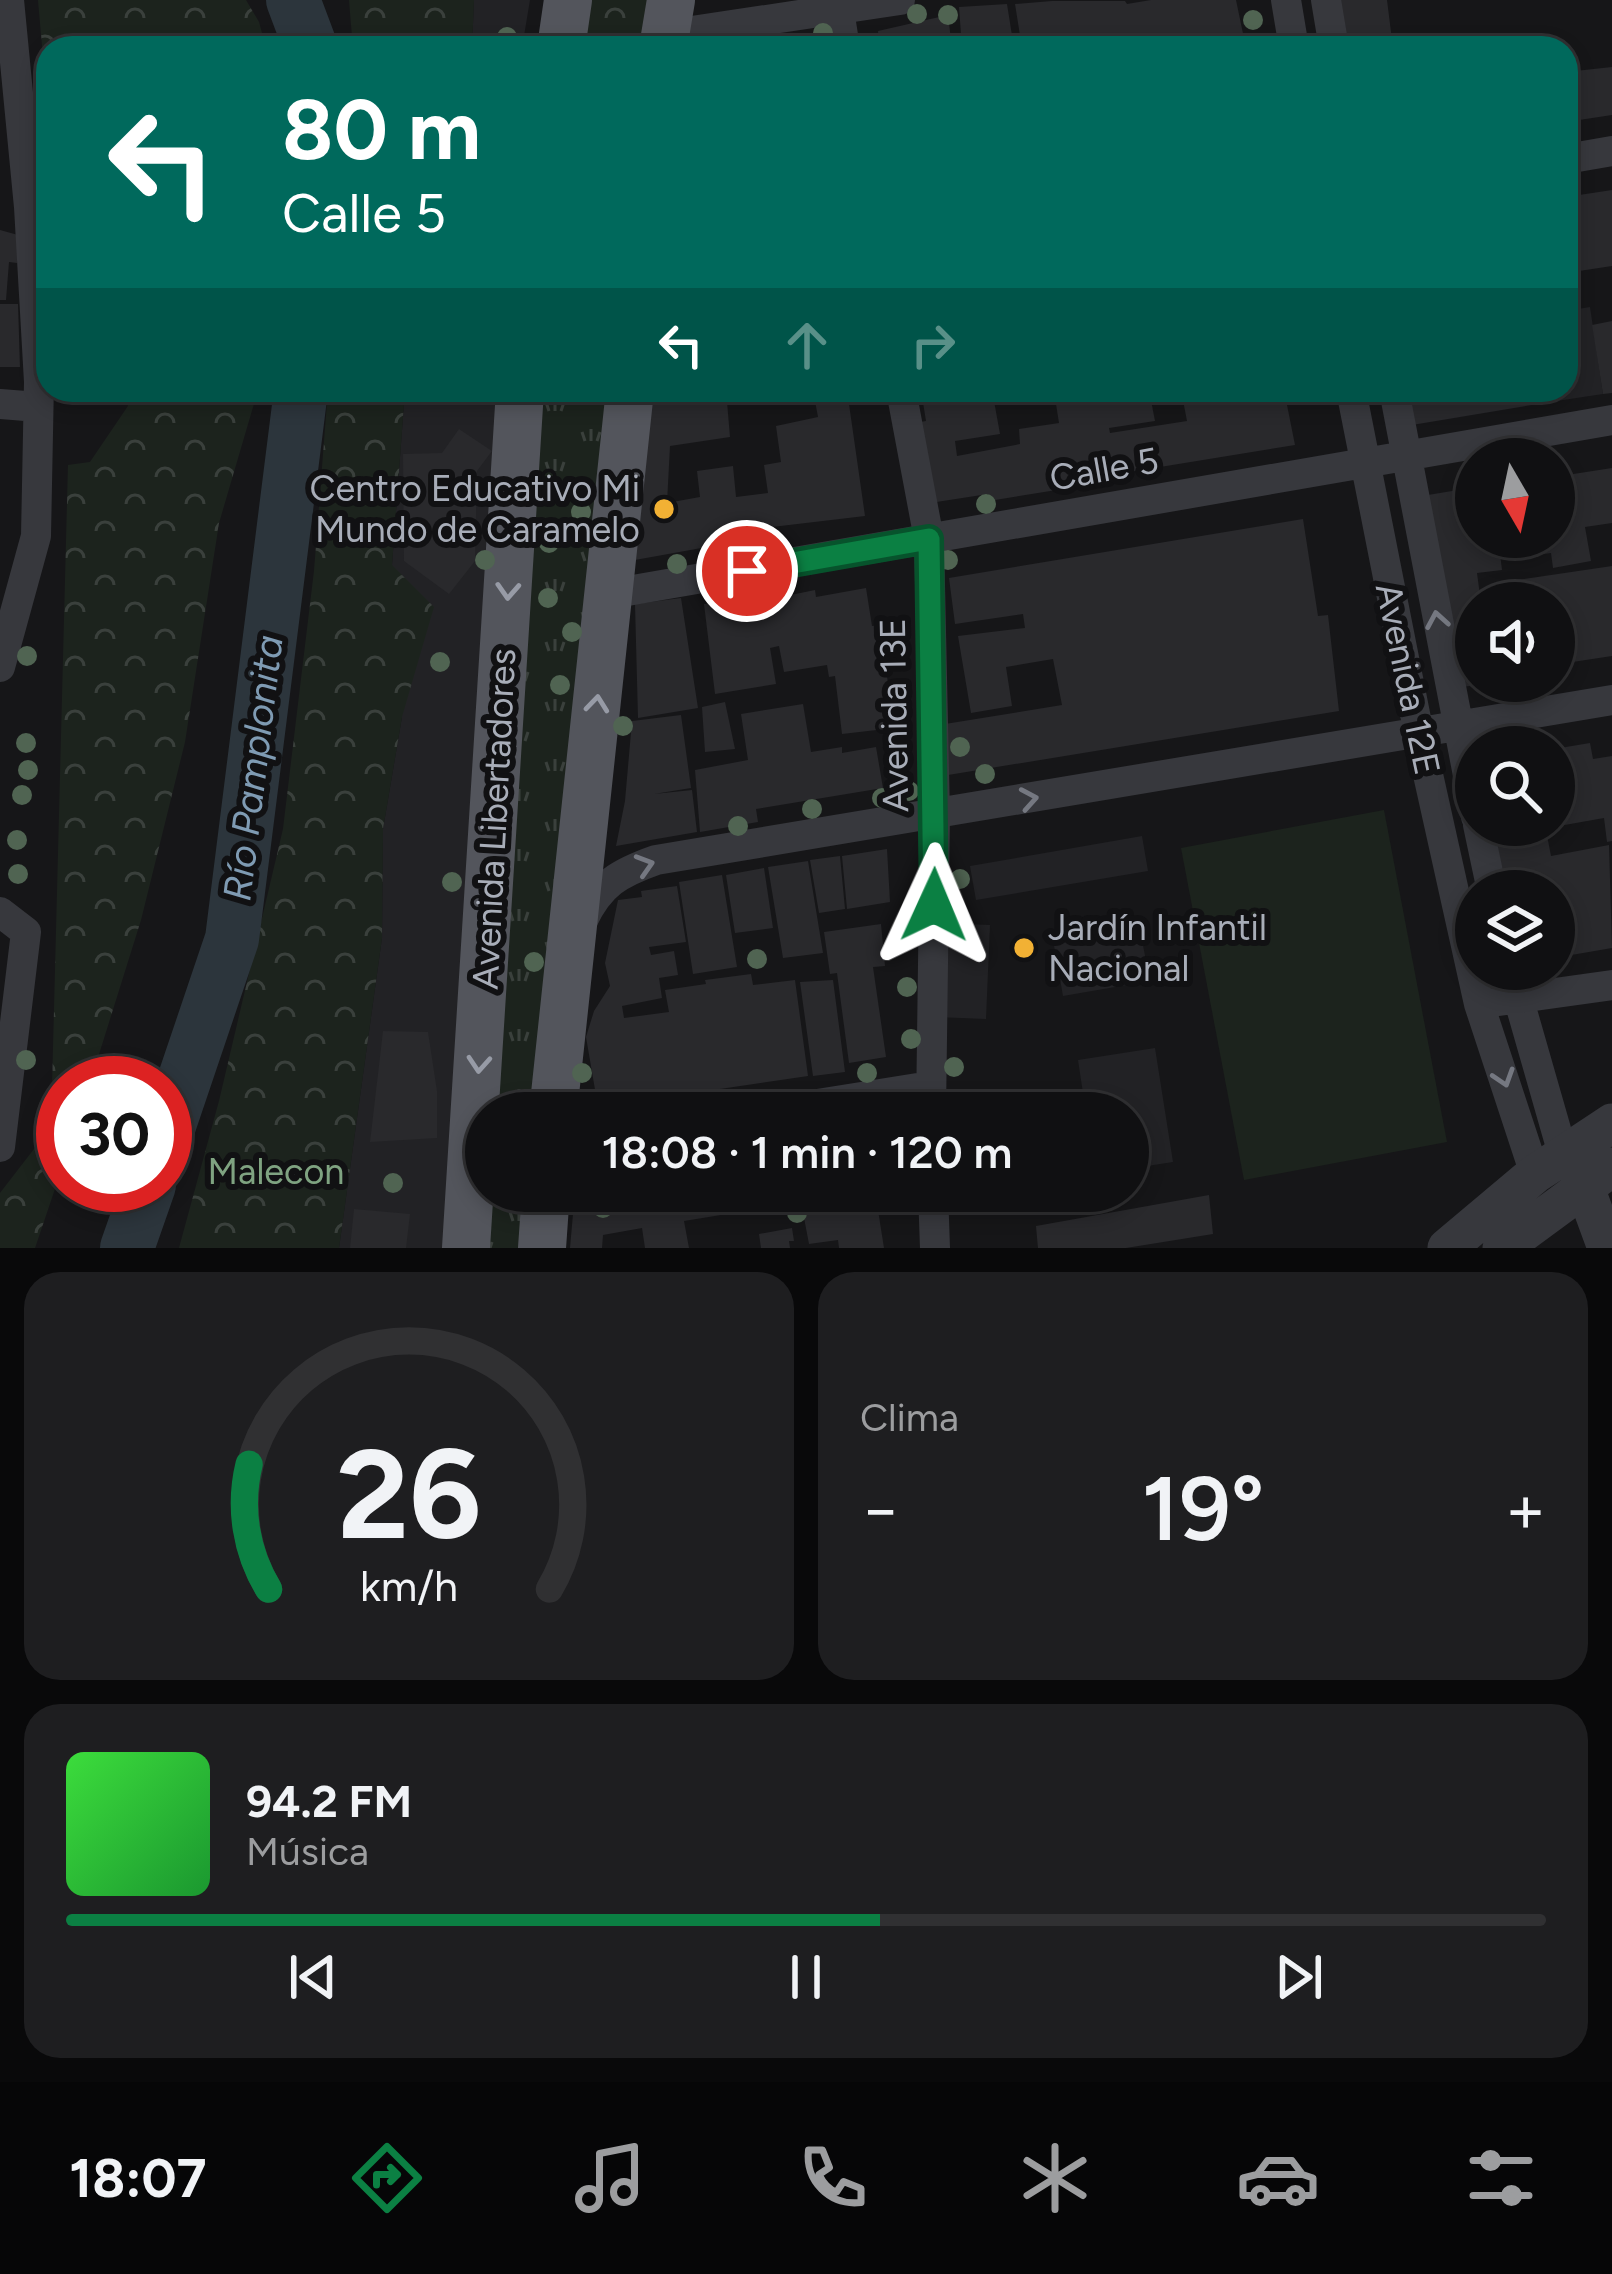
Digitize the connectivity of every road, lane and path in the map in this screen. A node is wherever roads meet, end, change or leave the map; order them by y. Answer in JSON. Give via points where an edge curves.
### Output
{"nodes":[{"id":1,"x":9,"y":0,"type":"edge"},
{"id":2,"x":568,"y":0,"type":"edge"},
{"id":3,"x":900,"y":0,"type":"edge"},
{"id":4,"x":1286,"y":0,"type":"edge"},
{"id":5,"x":1326,"y":0,"type":"edge"},
{"id":6,"x":839,"y":10,"type":"junction"},
{"id":7,"x":666,"y":28,"type":"edge"},
{"id":8,"x":563,"y":36,"type":"edge"},
{"id":9,"x":843,"y":36,"type":"edge"},
{"id":10,"x":1292,"y":36,"type":"edge"},
{"id":11,"x":1332,"y":36,"type":"edge"},
{"id":12,"x":1612,"y":151,"type":"edge"},
{"id":13,"x":1578,"y":157,"type":"edge"},
{"id":14,"x":36,"y":363,"type":"edge"},
{"id":15,"x":38,"y":402,"type":"edge"},
{"id":16,"x":519,"y":402,"type":"edge"},
{"id":17,"x":629,"y":402,"type":"edge"},
{"id":18,"x":903,"y":402,"type":"edge"},
{"id":19,"x":1353,"y":402,"type":"edge"},
{"id":20,"x":1396,"y":402,"type":"edge"},
{"id":21,"x":0,"y":404,"type":"edge"},
{"id":22,"x":38,"y":407,"type":"junction"},
{"id":23,"x":1612,"y":420,"type":"edge"},
{"id":24,"x":1407,"y":456,"type":"junction"},
{"id":25,"x":1364,"y":463,"type":"junction"},
{"id":26,"x":929,"y":539,"type":"junction"},
{"id":27,"x":610,"y":594,"type":"junction"},
{"id":28,"x":0,"y":667,"type":"edge"},
{"id":29,"x":1612,"y":700,"type":"edge"},
{"id":30,"x":1456,"y":726,"type":"edge"},
{"id":31,"x":1467,"y":726,"type":"edge"},
{"id":32,"x":1455,"y":728,"type":"edge"},
{"id":33,"x":1418,"y":734,"type":"junction"},
{"id":34,"x":935,"y":815,"type":"junction"},
{"id":35,"x":0,"y":912,"type":"edge"},
{"id":36,"x":571,"y":947,"type":"junction"},
{"id":37,"x":1575,"y":985,"type":"edge"},
{"id":38,"x":1612,"y":985,"type":"edge"},
{"id":39,"x":1503,"y":990,"type":"edge"},
{"id":40,"x":1515,"y":990,"type":"edge"},
{"id":41,"x":1479,"y":1004,"type":"junction"},
{"id":42,"x":556,"y":1092,"type":"edge"},
{"id":43,"x":931,"y":1092,"type":"edge"},
{"id":44,"x":1612,"y":1123,"type":"edge"},
{"id":45,"x":0,"y":1147,"type":"edge"},
{"id":46,"x":1573,"y":1170,"type":"edge"},
{"id":47,"x":545,"y":1212,"type":"edge"},
{"id":48,"x":933,"y":1212,"type":"edge"},
{"id":49,"x":466,"y":1248,"type":"edge"},
{"id":50,"x":542,"y":1248,"type":"edge"},
{"id":51,"x":934,"y":1248,"type":"edge"},
{"id":52,"x":1447,"y":1248,"type":"edge"},
{"id":53,"x":1502,"y":1248,"type":"edge"},
{"id":54,"x":1607,"y":1248,"type":"edge"}],
"edges":[{"from":1,"to":14,"type":"street"},
{"from":2,"to":8,"type":"main road"},
{"from":3,"to":6,"type":"street"},
{"from":4,"to":10,"type":"street"},
{"from":5,"to":11,"type":"street"},
{"from":6,"to":7,"type":"street"},
{"from":6,"to":9,"type":"street"},
{"from":12,"to":13,"type":"street"},
{"from":15,"to":22,"type":"street"},
{"from":16,"to":49,"type":"main road","name":"Avenida Libertadores","one_way":true},
{"from":17,"to":27,"type":"main road"},
{"from":18,"to":26,"type":"street","name":"Avenida 13E"},
{"from":19,"to":25,"type":"street","name":"Avenida 12E"},
{"from":20,"to":24,"type":"street","name":"Avenida 12E"},
{"from":21,"to":22,"type":"street"},
{"from":22,"to":28,"type":"street","via":[[36,536]]},
{"from":23,"to":24,"type":"street","name":"Calle 5"},
{"from":24,"to":25,"type":"street","name":"Calle 5"},
{"from":30,"to":24,"type":"street","name":"Avenida 12E","one_way":true},
{"from":25,"to":26,"type":"street","name":"Calle 5"},
{"from":25,"to":33,"type":"street","name":"Avenida 12E"},
{"from":26,"to":27,"type":"street","name":"Calle 5"},
{"from":26,"to":34,"type":"street","name":"Avenida 13E"},
{"from":36,"to":27,"type":"main road","one_way":true},
{"from":29,"to":31,"type":"street"},
{"from":32,"to":33,"type":"street"},
{"from":34,"to":33,"type":"street","one_way":true},
{"from":33,"to":41,"type":"street","name":"Avenida 12E"},
{"from":36,"to":34,"type":"street","one_way":true,"via":[[596,893],[618,874],[656,860]]},
{"from":34,"to":43,"type":"street","name":"Avenida 13E"},
{"from":35,"to":45,"type":"street","via":[[26,932]]},
{"from":36,"to":42,"type":"main road"},
{"from":37,"to":38,"type":"street"},
{"from":39,"to":41,"type":"street"},
{"from":40,"to":46,"type":"street","name":"Avenida 12E"},
{"from":41,"to":46,"type":"street","name":"Avenida 12E","one_way":true},
{"from":44,"to":46,"type":"street"},
{"from":46,"to":52,"type":"street"},
{"from":46,"to":53,"type":"street"},
{"from":46,"to":54,"type":"street","name":"Avenida 12E"},
{"from":47,"to":50,"type":"main road"},
{"from":48,"to":51,"type":"street"}]}
